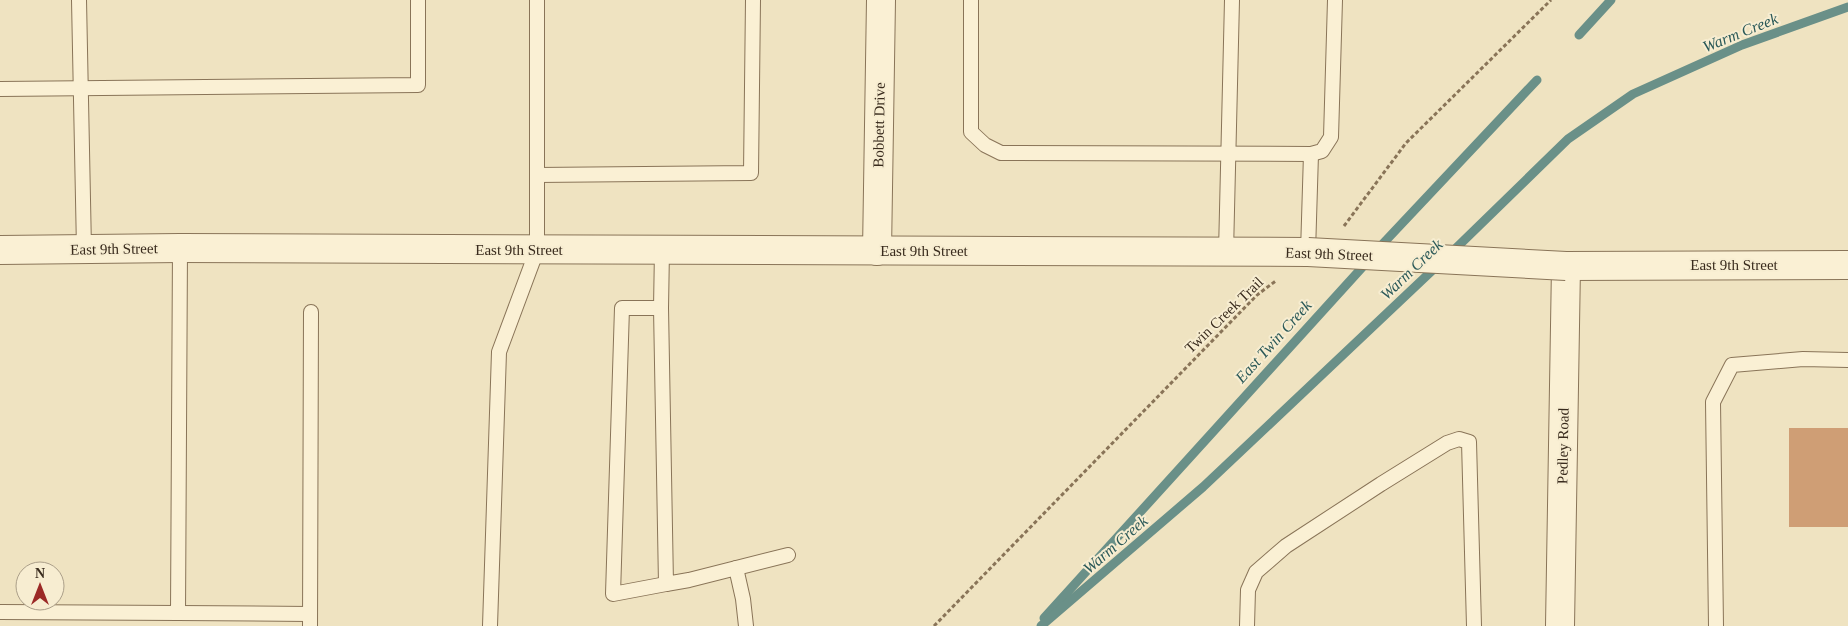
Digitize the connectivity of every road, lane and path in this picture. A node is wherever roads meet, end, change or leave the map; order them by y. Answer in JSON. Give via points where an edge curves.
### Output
{"nodes":[{"id":1,"x":79,"y":0,"type":"edge"},
{"id":2,"x":418,"y":0,"type":"edge"},
{"id":3,"x":537,"y":0,"type":"edge"},
{"id":4,"x":753,"y":0,"type":"edge"},
{"id":5,"x":881,"y":0,"type":"edge"},
{"id":6,"x":971,"y":0,"type":"edge"},
{"id":7,"x":1232,"y":0,"type":"edge"},
{"id":8,"x":1335,"y":0,"type":"edge"},
{"id":9,"x":1551,"y":0,"type":"edge"},
{"id":10,"x":81,"y":87,"type":"junction"},
{"id":11,"x":0,"y":88,"type":"edge"},
{"id":12,"x":1227,"y":154,"type":"junction"},
{"id":13,"x":1311,"y":154,"type":"junction"},
{"id":14,"x":537,"y":175,"type":"junction"},
{"id":15,"x":1340,"y":232,"type":"dead end"},
{"id":16,"x":180,"y":248,"type":"junction"},
{"id":17,"x":84,"y":249,"type":"junction"},
{"id":18,"x":0,"y":250,"type":"edge"},
{"id":19,"x":537,"y":250,"type":"junction"},
{"id":20,"x":662,"y":250,"type":"junction"},
{"id":21,"x":876,"y":251,"type":"junction"},
{"id":22,"x":1226,"y":252,"type":"junction"},
{"id":23,"x":1308,"y":252,"type":"junction"},
{"id":24,"x":1848,"y":265,"type":"edge"},
{"id":25,"x":1566,"y":266,"type":"junction"},
{"id":26,"x":1280,"y":278,"type":"dead end"},
{"id":27,"x":661,"y":308,"type":"junction"},
{"id":28,"x":311,"y":312,"type":"dead end"},
{"id":29,"x":1848,"y":360,"type":"edge"},
{"id":30,"x":788,"y":555,"type":"dead end"},
{"id":31,"x":736,"y":568,"type":"junction"},
{"id":32,"x":666,"y":584,"type":"junction"},
{"id":33,"x":0,"y":612,"type":"edge"},
{"id":34,"x":178,"y":613,"type":"junction"},
{"id":35,"x":107,"y":619,"type":"edge"},
{"id":36,"x":310,"y":620,"type":"edge"},
{"id":37,"x":490,"y":626,"type":"edge"},
{"id":38,"x":746,"y":626,"type":"edge"},
{"id":39,"x":934,"y":626,"type":"edge"},
{"id":40,"x":1248,"y":626,"type":"edge"},
{"id":41,"x":1474,"y":626,"type":"edge"},
{"id":42,"x":1560,"y":626,"type":"edge"},
{"id":43,"x":1716,"y":626,"type":"edge"}],
"edges":[{"from":1,"to":10,"type":"lane"},
{"from":2,"to":10,"type":"lane","via":[[418,85]]},
{"from":3,"to":14,"type":"lane"},
{"from":4,"to":14,"type":"lane","via":[[751,173]]},
{"from":5,"to":21,"type":"street","name":"Bobbett Drive"},
{"from":6,"to":12,"type":"lane","via":[[971,132],[985,145],[1001,153]]},
{"from":7,"to":12,"type":"lane"},
{"from":8,"to":13,"type":"lane","via":[[1331,137],[1322,151]]},
{"from":9,"to":15,"type":"path","via":[[1406,143]]},
{"from":10,"to":11,"type":"lane"},
{"from":10,"to":17,"type":"lane"},
{"from":12,"to":13,"type":"lane"},
{"from":12,"to":22,"type":"lane"},
{"from":13,"to":23,"type":"lane"},
{"from":14,"to":19,"type":"lane"},
{"from":16,"to":17,"type":"street","name":"East 9th Street"},
{"from":16,"to":19,"type":"street","name":"East 9th Street"},
{"from":16,"to":34,"type":"lane"},
{"from":17,"to":18,"type":"street","name":"East 9th Street"},
{"from":19,"to":20,"type":"street","name":"East 9th Street"},
{"from":19,"to":37,"type":"lane","via":[[499,352]]},
{"from":20,"to":21,"type":"street","name":"East 9th Street"},
{"from":20,"to":27,"type":"lane"},
{"from":21,"to":22,"type":"street","name":"East 9th Street"},
{"from":22,"to":23,"type":"street","name":"East 9th Street"},
{"from":23,"to":25,"type":"street","name":"East 9th Street","bridge":true},
{"from":24,"to":25,"type":"street","name":"East 9th Street"},
{"from":25,"to":42,"type":"street","name":"Pedley Road"},
{"from":26,"to":39,"type":"path","name":"Twin Creek Trail","via":[[1257,295]]},
{"from":27,"to":32,"type":"lane"},
{"from":27,"to":32,"type":"lane","via":[[622,308],[613,594]]},
{"from":28,"to":36,"type":"lane"},
{"from":29,"to":43,"type":"lane","via":[[1803,359],[1732,365],[1717,394],[1714,402]]},
{"from":30,"to":31,"type":"lane"},
{"from":31,"to":32,"type":"lane"},
{"from":31,"to":38,"type":"lane","via":[[744,599]]},
{"from":33,"to":35,"type":"lane"},
{"from":34,"to":35,"type":"lane"},
{"from":34,"to":36,"type":"lane"},
{"from":40,"to":41,"type":"lane","via":[[1248,590],[1256,572],[1286,546],[1381,484],[1459,439],[1469,442]]}]}
